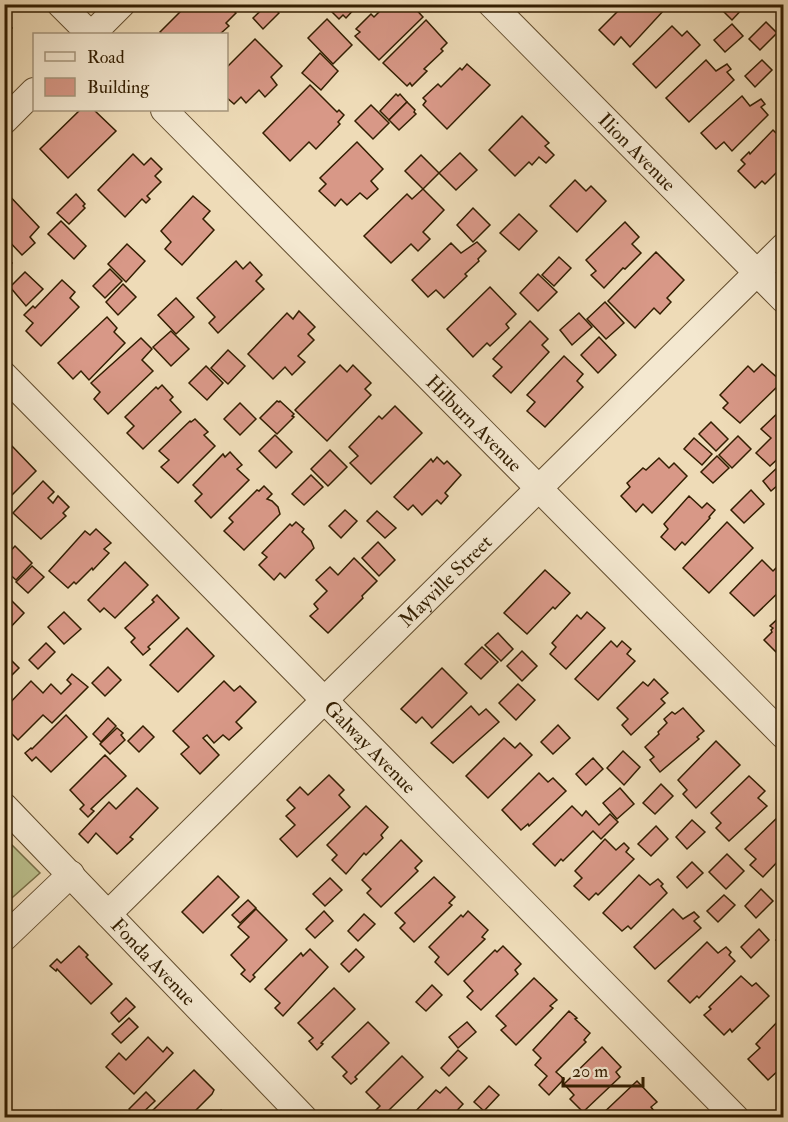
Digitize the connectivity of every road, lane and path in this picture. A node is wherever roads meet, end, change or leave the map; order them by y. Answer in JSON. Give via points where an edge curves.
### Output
{"nodes":[{"id":1,"x":60,"y":4,"type":"edge"},
{"id":2,"x":122,"y":4,"type":"edge"},
{"id":3,"x":491,"y":4,"type":"edge"},
{"id":4,"x":90,"y":33,"type":"edge"},
{"id":5,"x":92,"y":33,"type":"edge"},
{"id":6,"x":33,"y":92,"type":"edge"},
{"id":7,"x":165,"y":111,"type":"edge"},
{"id":8,"x":4,"y":121,"type":"edge"},
{"id":9,"x":783,"y":246,"type":"edge"},
{"id":10,"x":756,"y":273,"type":"junction"},
{"id":11,"x":783,"y":300,"type":"edge"},
{"id":12,"x":4,"y":375,"type":"edge"},
{"id":13,"x":539,"y":488,"type":"junction"},
{"id":14,"x":325,"y":700,"type":"junction"},
{"id":15,"x":783,"y":736,"type":"edge"},
{"id":16,"x":4,"y":806,"type":"edge"},
{"id":17,"x":71,"y":874,"type":"junction"},
{"id":18,"x":108,"y":915,"type":"junction"},
{"id":19,"x":4,"y":938,"type":"edge"},
{"id":20,"x":304,"y":1118,"type":"edge"},
{"id":21,"x":736,"y":1118,"type":"edge"}],
"edges":[{"from":1,"to":4,"type":"street"},
{"from":2,"to":5,"type":"street"},
{"from":3,"to":10,"type":"street","name":"Ilion Avenue"},
{"from":6,"to":8,"type":"street"},
{"from":7,"to":13,"type":"street","name":"Hilburn Avenue"},
{"from":9,"to":10,"type":"street","name":"Mayville Street"},
{"from":10,"to":11,"type":"street","name":"Ilion Avenue"},
{"from":10,"to":13,"type":"street","name":"Mayville Street"},
{"from":12,"to":14,"type":"street","name":"Galway Avenue"},
{"from":13,"to":14,"type":"street","name":"Mayville Street"},
{"from":13,"to":15,"type":"street","name":"Hilburn Avenue"},
{"from":14,"to":18,"type":"street","name":"Mayville Street"},
{"from":14,"to":21,"type":"street","name":"Galway Avenue"},
{"from":16,"to":17,"type":"street","name":"Fonda Avenue"},
{"from":17,"to":18,"type":"street","name":"Fonda Avenue"},
{"from":17,"to":19,"type":"street"},
{"from":18,"to":20,"type":"street","name":"Fonda Avenue"}]}
